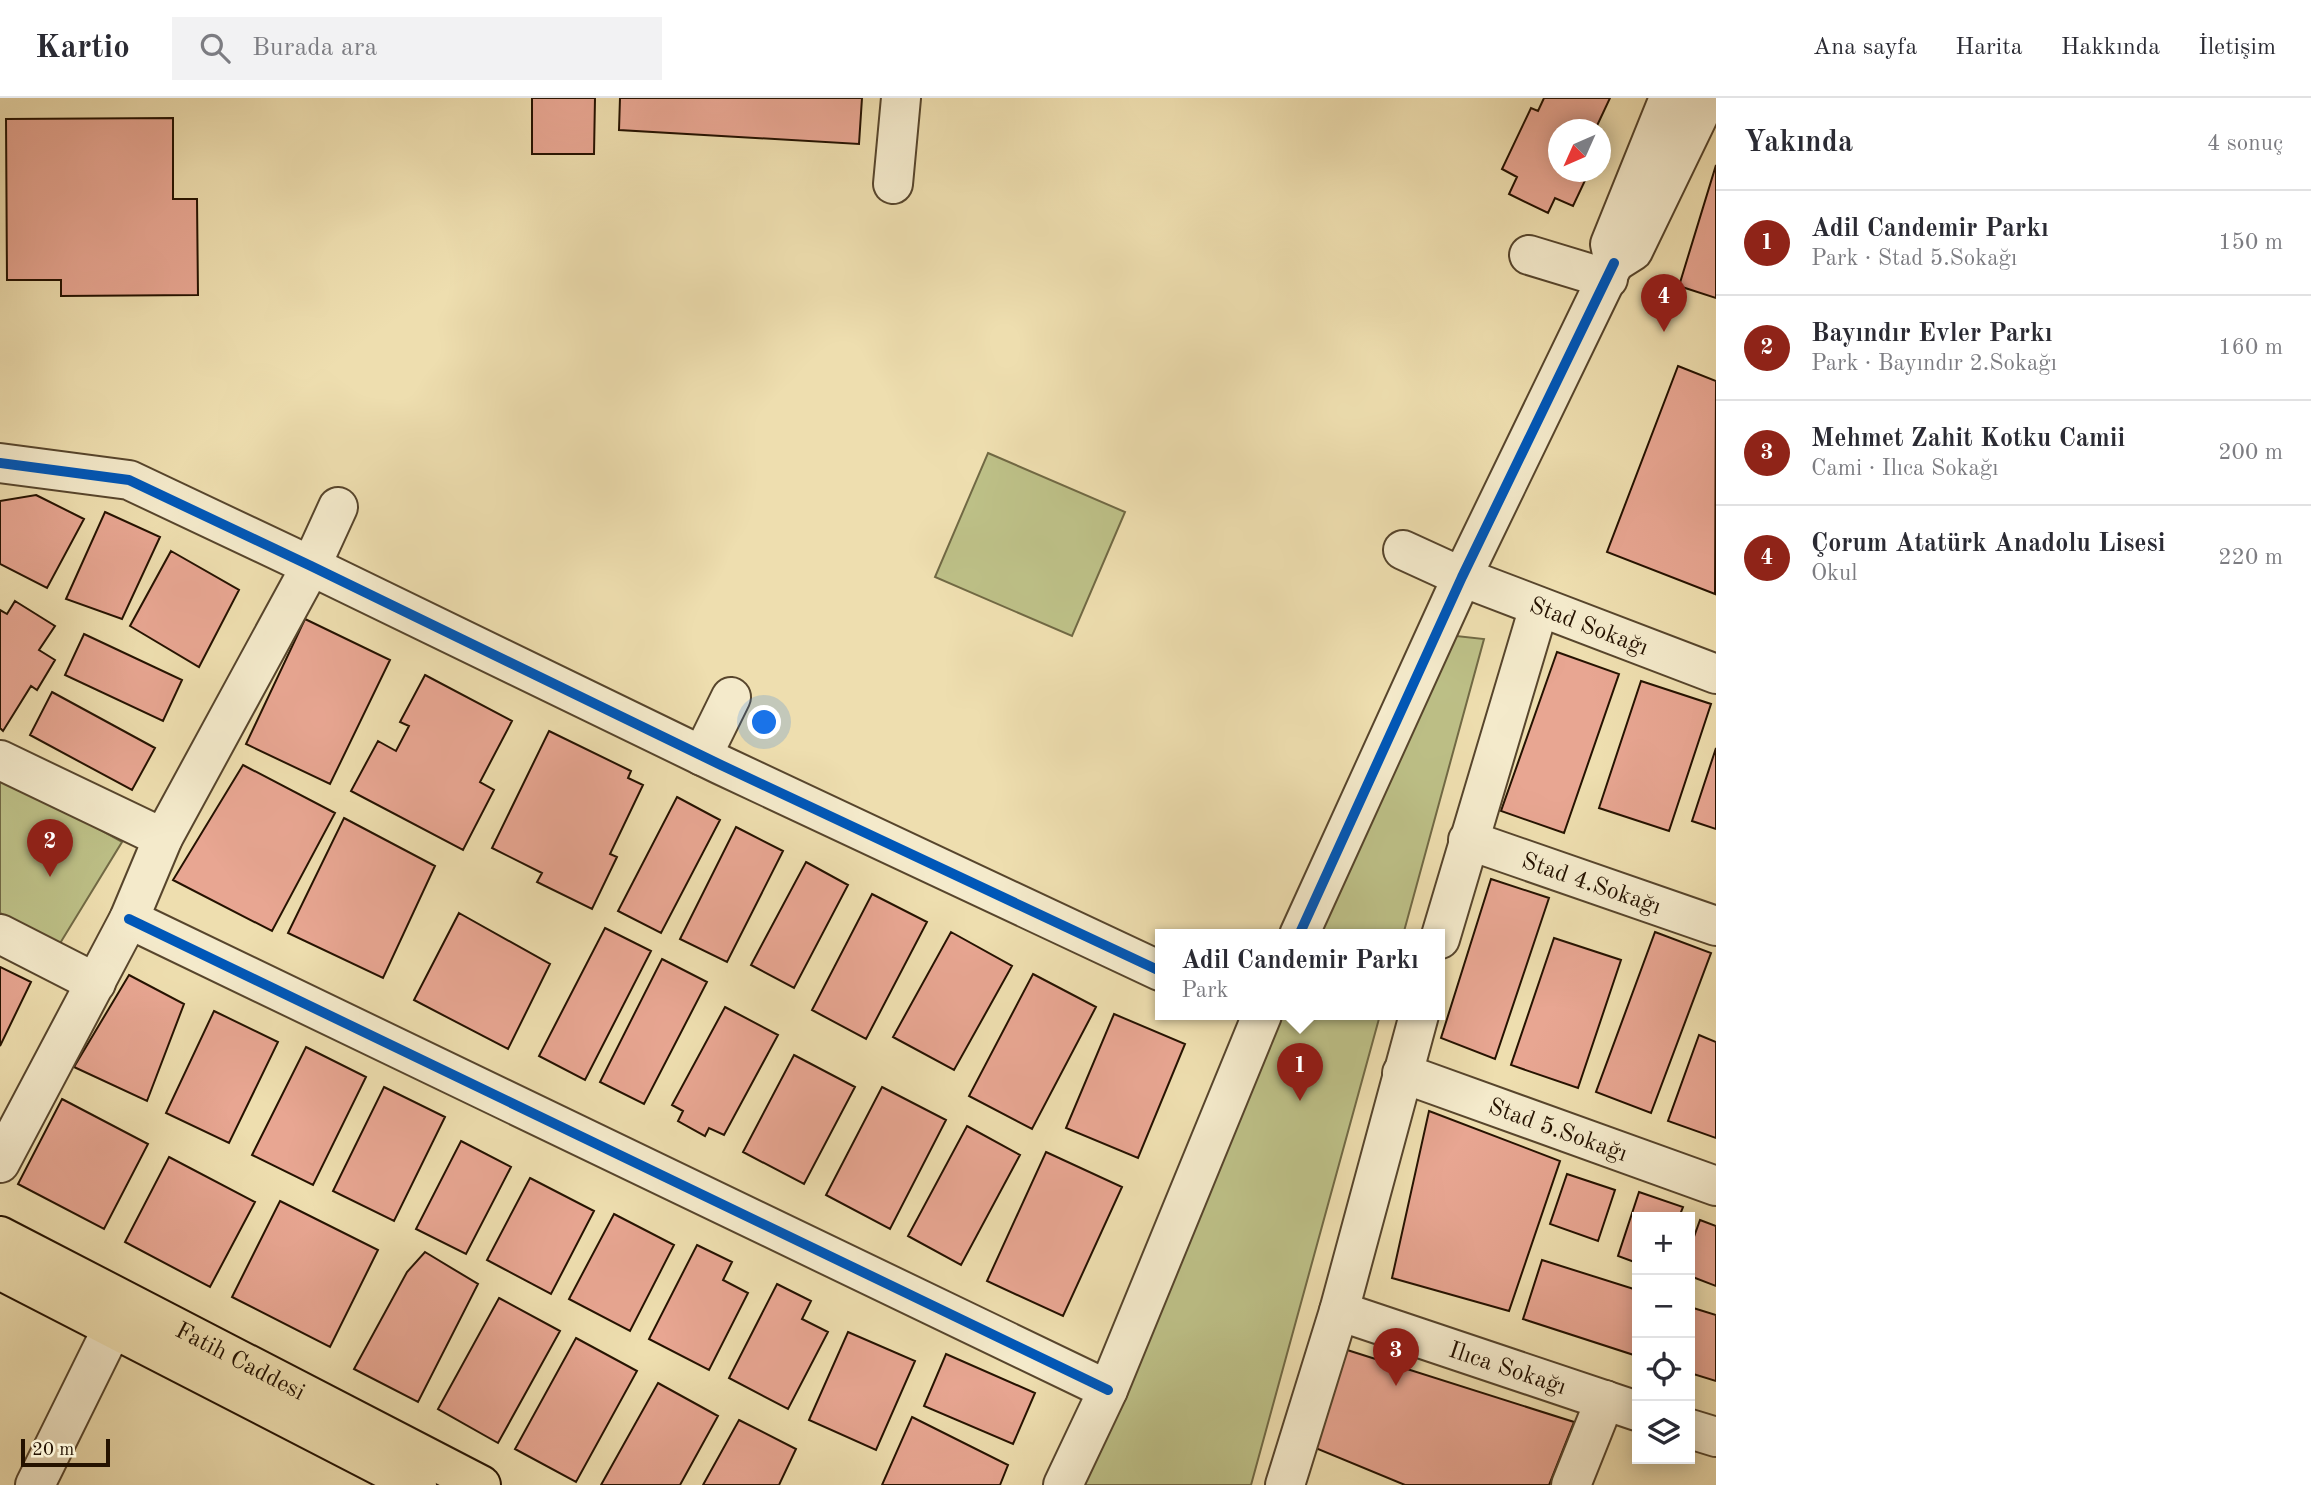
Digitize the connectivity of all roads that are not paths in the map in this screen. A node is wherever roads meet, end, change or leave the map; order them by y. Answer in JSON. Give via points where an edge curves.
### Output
{"nodes":[{"id":1,"x":901,"y":98,"type":"edge"},
{"id":2,"x":1669,"y":98,"type":"edge"},
{"id":3,"x":1707,"y":98,"type":"edge"},
{"id":4,"x":893,"y":184,"type":"dead end"},
{"id":5,"x":1529,"y":255,"type":"dead end"},
{"id":6,"x":1611,"y":271,"type":"junction"},
{"id":7,"x":0,"y":463,"type":"edge"},
{"id":8,"x":338,"y":507,"type":"dead end"},
{"id":9,"x":1403,"y":550,"type":"dead end"},
{"id":10,"x":311,"y":566,"type":"junction"},
{"id":11,"x":1462,"y":577,"type":"junction"},
{"id":12,"x":1539,"y":607,"type":"junction"},
{"id":13,"x":1716,"y":674,"type":"edge"},
{"id":14,"x":731,"y":697,"type":"dead end"},
{"id":15,"x":702,"y":756,"type":"junction"},
{"id":16,"x":0,"y":760,"type":"edge"},
{"id":17,"x":163,"y":838,"type":"junction"},
{"id":18,"x":1468,"y":840,"type":"junction"},
{"id":19,"x":129,"y":919,"type":"junction"},
{"id":20,"x":1716,"y":926,"type":"edge"},
{"id":21,"x":1302,"y":929,"type":"edge"},
{"id":22,"x":1443,"y":929,"type":"edge"},
{"id":23,"x":0,"y":934,"type":"edge"},
{"id":24,"x":1155,"y":969,"type":"edge"},
{"id":25,"x":96,"y":983,"type":"junction"},
{"id":26,"x":1257,"y":1020,"type":"edge"},
{"id":27,"x":1418,"y":1020,"type":"edge"},
{"id":28,"x":1402,"y":1073,"type":"junction"},
{"id":29,"x":0,"y":1163,"type":"edge"},
{"id":30,"x":1716,"y":1185,"type":"edge"},
{"id":31,"x":0,"y":1236,"type":"edge"},
{"id":32,"x":0,"y":1270,"type":"edge"},
{"id":33,"x":1339,"y":1311,"type":"junction"},
{"id":34,"x":113,"y":1327,"type":"junction"},
{"id":35,"x":1108,"y":1390,"type":"junction"},
{"id":36,"x":1621,"y":1406,"type":"edge"},
{"id":37,"x":1695,"y":1431,"type":"edge"},
{"id":38,"x":1716,"y":1437,"type":"edge"},
{"id":39,"x":35,"y":1485,"type":"edge"},
{"id":40,"x":417,"y":1485,"type":"edge"},
{"id":41,"x":481,"y":1485,"type":"edge"},
{"id":42,"x":1063,"y":1485,"type":"edge"},
{"id":43,"x":1286,"y":1485,"type":"edge"},
{"id":44,"x":1571,"y":1485,"type":"edge"}],
"edges":[{"from":1,"to":4,"type":"street"},
{"from":2,"to":6,"type":"street","via":[[1610,244]]},
{"from":3,"to":6,"type":"street","via":[[1633,251]]},
{"from":5,"to":6,"type":"street"},
{"from":6,"to":11,"type":"street"},
{"from":7,"to":10,"type":"street","via":[[129,480]]},
{"from":8,"to":10,"type":"street"},
{"from":9,"to":11,"type":"street","name":"Stad Sokağı"},
{"from":10,"to":15,"type":"street"},
{"from":10,"to":17,"type":"street"},
{"from":11,"to":12,"type":"street","name":"Stad Sokağı"},
{"from":11,"to":21,"type":"street"},
{"from":12,"to":13,"type":"street","name":"Stad Sokağı"},
{"from":12,"to":18,"type":"street"},
{"from":14,"to":15,"type":"street"},
{"from":15,"to":24,"type":"street"},
{"from":16,"to":17,"type":"street"},
{"from":17,"to":19,"type":"street"},
{"from":18,"to":20,"type":"street","name":"Stad 4.Sokağı"},
{"from":18,"to":22,"type":"street"},
{"from":19,"to":25,"type":"street"},
{"from":19,"to":35,"type":"street"},
{"from":23,"to":25,"type":"street"},
{"from":25,"to":29,"type":"street"},
{"from":26,"to":35,"type":"street"},
{"from":27,"to":28,"type":"street"},
{"from":28,"to":30,"type":"street","name":"Stad 5.Sokağı"},
{"from":28,"to":33,"type":"street"},
{"from":31,"to":41,"type":"main road","name":"Fatih Caddesi"},
{"from":32,"to":34,"type":"main road","name":"Fatih Caddesi"},
{"from":33,"to":36,"type":"street","name":"Ilıca Sokağı"},
{"from":33,"to":43,"type":"street"},
{"from":34,"to":39,"type":"street"},
{"from":34,"to":40,"type":"main road","name":"Fatih Caddesi"},
{"from":35,"to":42,"type":"street"},
{"from":36,"to":44,"type":"street"},
{"from":37,"to":38,"type":"street"}]}
